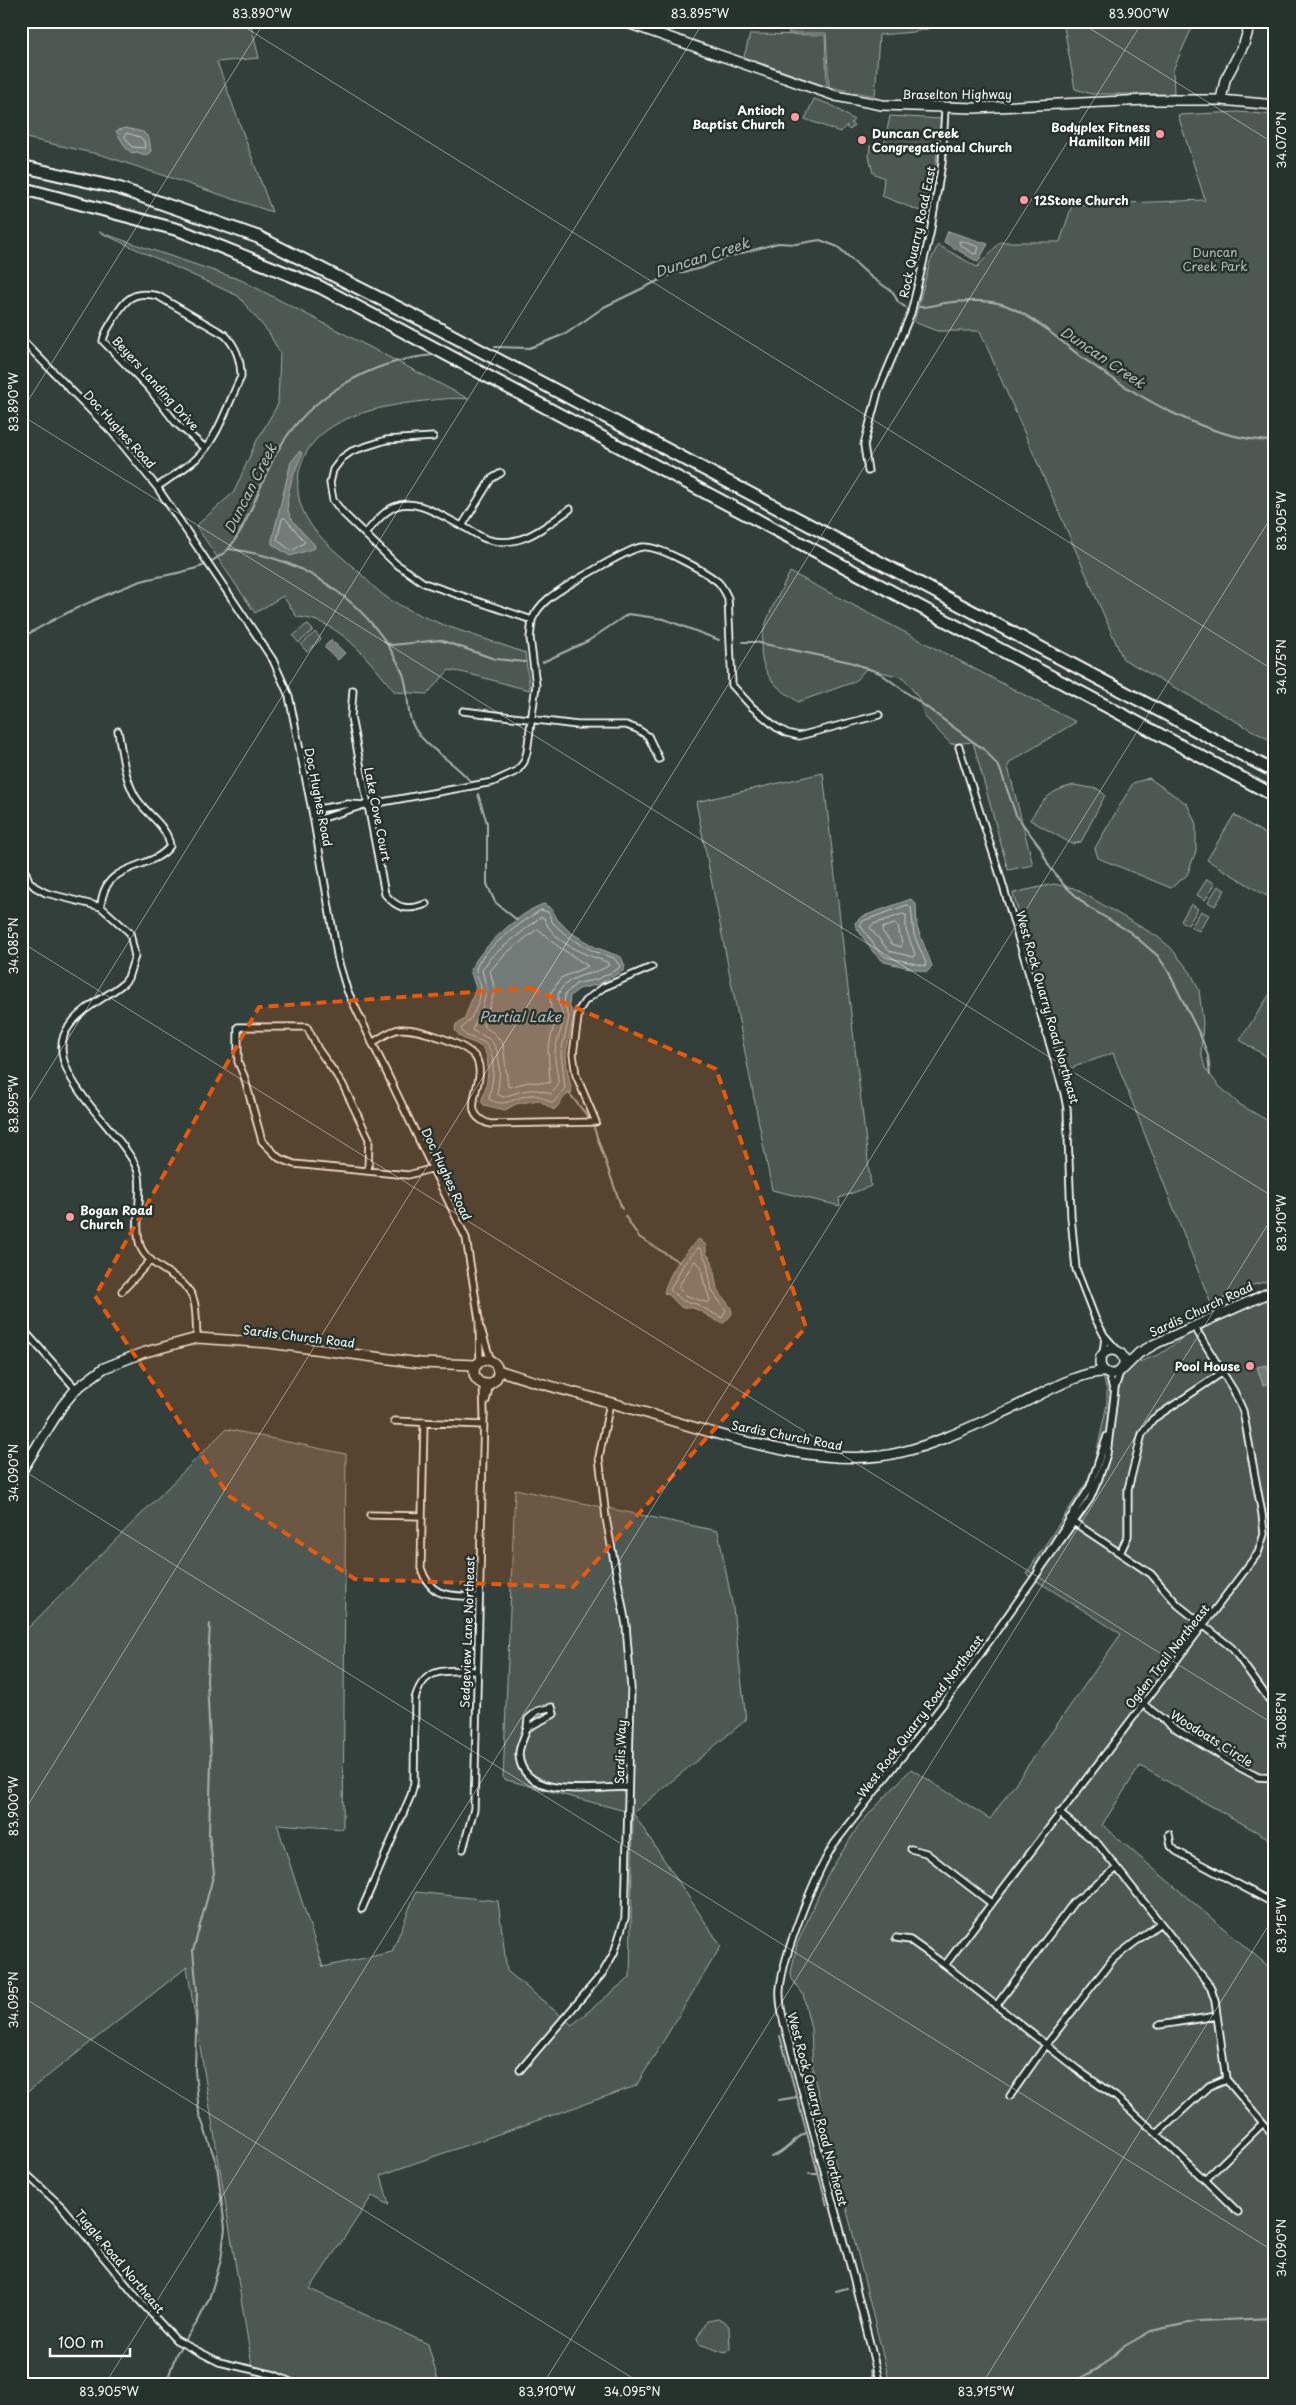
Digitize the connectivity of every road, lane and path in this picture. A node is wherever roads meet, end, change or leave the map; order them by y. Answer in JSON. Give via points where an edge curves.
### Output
{"nodes":[{"id":1,"x":622,"y":21,"type":"edge"},
{"id":2,"x":1251,"y":21,"type":"edge"},
{"id":3,"x":1221,"y":100,"type":"junction"},
{"id":4,"x":1275,"y":105,"type":"edge"},
{"id":5,"x":945,"y":108,"type":"junction"},
{"id":6,"x":21,"y":166,"type":"edge"},
{"id":7,"x":21,"y":188,"type":"edge"},
{"id":8,"x":21,"y":339,"type":"edge"},
{"id":9,"x":433,"y":437,"type":"dead end"},
{"id":10,"x":205,"y":448,"type":"junction"},
{"id":11,"x":868,"y":471,"type":"dead end"},
{"id":12,"x":501,"y":473,"type":"dead end"},
{"id":13,"x":157,"y":487,"type":"junction"},
{"id":14,"x":570,"y":509,"type":"dead end"},
{"id":15,"x":462,"y":526,"type":"junction"},
{"id":16,"x":366,"y":533,"type":"junction"},
{"id":17,"x":532,"y":620,"type":"junction"},
{"id":18,"x":353,"y":690,"type":"dead end"},
{"id":19,"x":463,"y":711,"type":"dead end"},
{"id":20,"x":879,"y":715,"type":"dead end"},
{"id":21,"x":532,"y":719,"type":"junction"},
{"id":22,"x":118,"y":731,"type":"dead end"},
{"id":23,"x":959,"y":747,"type":"dead end"},
{"id":24,"x":659,"y":759,"type":"dead end"},
{"id":25,"x":1275,"y":772,"type":"edge"},
{"id":26,"x":1275,"y":796,"type":"edge"},
{"id":27,"x":366,"y":804,"type":"junction"},
{"id":28,"x":312,"y":810,"type":"junction"},
{"id":29,"x":314,"y":822,"type":"junction"},
{"id":30,"x":21,"y":860,"type":"edge"},
{"id":31,"x":426,"y":904,"type":"dead end"},
{"id":32,"x":101,"y":907,"type":"junction"},
{"id":33,"x":652,"y":967,"type":"dead end"},
{"id":34,"x":372,"y":1043,"type":"junction"},
{"id":35,"x":434,"y":1168,"type":"junction"},
{"id":36,"x":368,"y":1172,"type":"junction"},
{"id":37,"x":151,"y":1260,"type":"junction"},
{"id":38,"x":1275,"y":1290,"type":"edge"},
{"id":39,"x":122,"y":1292,"type":"dead end"},
{"id":40,"x":479,"y":1320,"type":"junction"},
{"id":41,"x":1194,"y":1326,"type":"junction"},
{"id":42,"x":21,"y":1327,"type":"edge"},
{"id":43,"x":1104,"y":1335,"type":"junction"},
{"id":44,"x":197,"y":1338,"type":"junction"},
{"id":45,"x":1120,"y":1353,"type":"junction"},
{"id":46,"x":1139,"y":1353,"type":"junction"},
{"id":47,"x":1102,"y":1356,"type":"junction"},
{"id":48,"x":491,"y":1361,"type":"junction"},
{"id":49,"x":420,"y":1363,"type":"junction"},
{"id":50,"x":478,"y":1364,"type":"junction"},
{"id":51,"x":1121,"y":1370,"type":"junction"},
{"id":52,"x":1223,"y":1372,"type":"junction"},
{"id":53,"x":1086,"y":1373,"type":"junction"},
{"id":54,"x":1107,"y":1373,"type":"junction"},
{"id":55,"x":475,"y":1376,"type":"junction"},
{"id":56,"x":492,"y":1379,"type":"junction"},
{"id":57,"x":76,"y":1388,"type":"junction"},
{"id":58,"x":1114,"y":1396,"type":"junction"},
{"id":59,"x":610,"y":1403,"type":"junction"},
{"id":60,"x":394,"y":1421,"type":"dead end"},
{"id":61,"x":424,"y":1422,"type":"junction"},
{"id":62,"x":483,"y":1425,"type":"junction"},
{"id":63,"x":21,"y":1472,"type":"edge"},
{"id":64,"x":370,"y":1514,"type":"dead end"},
{"id":65,"x":422,"y":1516,"type":"junction"},
{"id":66,"x":1072,"y":1521,"type":"junction"},
{"id":67,"x":1120,"y":1553,"type":"junction"},
{"id":68,"x":479,"y":1598,"type":"junction"},
{"id":69,"x":1204,"y":1624,"type":"junction"},
{"id":70,"x":476,"y":1671,"type":"junction"},
{"id":71,"x":1143,"y":1704,"type":"junction"},
{"id":72,"x":1275,"y":1708,"type":"edge"},
{"id":73,"x":527,"y":1728,"type":"junction"},
{"id":74,"x":1275,"y":1778,"type":"edge"},
{"id":75,"x":628,"y":1787,"type":"junction"},
{"id":76,"x":1060,"y":1813,"type":"junction"},
{"id":77,"x":1169,"y":1834,"type":"dead end"},
{"id":78,"x":463,"y":1848,"type":"dead end"},
{"id":79,"x":911,"y":1849,"type":"dead end"},
{"id":80,"x":1117,"y":1868,"type":"junction"},
{"id":81,"x":991,"y":1903,"type":"junction"},
{"id":82,"x":1275,"y":1904,"type":"edge"},
{"id":83,"x":362,"y":1909,"type":"dead end"},
{"id":84,"x":1160,"y":1923,"type":"junction"},
{"id":85,"x":896,"y":1938,"type":"dead end"},
{"id":86,"x":944,"y":1965,"type":"junction"},
{"id":87,"x":996,"y":2006,"type":"junction"},
{"id":88,"x":1217,"y":2016,"type":"junction"},
{"id":89,"x":1159,"y":2025,"type":"dead end"},
{"id":90,"x":1046,"y":2045,"type":"junction"},
{"id":91,"x":520,"y":2070,"type":"dead end"},
{"id":92,"x":1226,"y":2079,"type":"junction"},
{"id":93,"x":1010,"y":2096,"type":"dead end"},
{"id":94,"x":1263,"y":2123,"type":"junction"},
{"id":95,"x":1157,"y":2134,"type":"junction"},
{"id":96,"x":1275,"y":2136,"type":"edge"},
{"id":97,"x":21,"y":2169,"type":"edge"},
{"id":98,"x":1205,"y":2180,"type":"junction"},
{"id":99,"x":1238,"y":2212,"type":"dead end"},
{"id":100,"x":295,"y":2384,"type":"edge"},
{"id":101,"x":880,"y":2384,"type":"edge"}],
"edges":[{"from":1,"to":5,"type":"street","name":"Braselton Highway","via":[[845,98],[882,105]]},
{"from":2,"to":3,"type":"street","via":[[1244,44],[1224,80]]},
{"from":3,"to":4,"type":"street","name":"Braselton Highway"},
{"from":3,"to":5,"type":"street","name":"Braselton Highway"},
{"from":5,"to":11,"type":"street","name":"Rock Quarry Road East","via":[[942,164],[930,234],[910,313],[878,392],[864,445]]},
{"from":6,"to":25,"type":"highway","via":[[118,188],[258,237],[438,328]]},
{"from":7,"to":26,"type":"highway","via":[[179,230],[320,287]]},
{"from":8,"to":13,"type":"street","name":"Doc Hughes Road","via":[[112,432]]},
{"from":9,"to":16,"type":"street","via":[[378,442],[352,451],[333,470],[330,484],[333,500]]},
{"from":10,"to":10,"type":"street","name":"Beyers Landing Drive","via":[[241,377],[236,350],[225,335],[158,296],[136,295],[121,306],[103,335],[103,341],[148,387],[176,423]]},
{"from":10,"to":13,"type":"street","name":"Beyers Landing Drive","via":[[196,459]]},
{"from":12,"to":15,"type":"street","via":[[490,479]]},
{"from":13,"to":28,"type":"street","name":"Doc Hughes Road","via":[[273,660],[289,696]]},
{"from":14,"to":15,"type":"street","via":[[520,540],[502,542],[486,539]]},
{"from":15,"to":16,"type":"street","via":[[419,505],[402,505],[385,513]]},
{"from":16,"to":17,"type":"street","via":[[394,563],[424,583]]},
{"from":17,"to":20,"type":"street","via":[[548,599],[628,550],[642,546],[654,548],[707,575],[724,590],[728,598],[732,685],[776,727],[799,736]]},
{"from":17,"to":21,"type":"street","via":[[530,638],[536,685]]},
{"from":18,"to":27,"type":"street","name":"Lake Cove Court","via":[[351,717]]},
{"from":19,"to":21,"type":"street"},
{"from":21,"to":24,"type":"street","via":[[594,727],[626,725],[637,728],[648,736]]},
{"from":21,"to":27,"type":"street","via":[[524,762],[508,776],[494,782]]},
{"from":22,"to":32,"type":"street","via":[[128,782],[136,798],[165,832],[170,846],[164,854],[124,871],[110,881]]},
{"from":23,"to":43,"type":"street","name":"West Rock Quarry Road Northeast","via":[[1064,1093],[1076,1270]]},
{"from":27,"to":28,"type":"street"},
{"from":27,"to":29,"type":"street"},
{"from":27,"to":31,"type":"street","name":"Lake Cove Court","via":[[385,894],[392,903],[407,909]]},
{"from":28,"to":29,"type":"street","name":"Doc Hughes Road"},
{"from":29,"to":34,"type":"street","name":"Doc Hughes Road","via":[[338,960],[347,990]]},
{"from":30,"to":32,"type":"street","via":[[29,881],[35,887],[46,893]]},
{"from":32,"to":37,"type":"street","via":[[130,933],[135,956],[124,984],[70,1023],[64,1033],[62,1061],[138,1171],[138,1230],[142,1248]]},
{"from":33,"to":34,"type":"street","via":[[604,987],[579,1010],[573,1054],[576,1075],[596,1122],[483,1122],[476,1116],[473,1106],[480,1068],[477,1058],[466,1050],[416,1030],[399,1029]]},
{"from":34,"to":35,"type":"street","name":"Doc Hughes Road"},
{"from":35,"to":36,"type":"street","via":[[408,1175]]},
{"from":35,"to":40,"type":"street","name":"Doc Hughes Road","via":[[466,1238]]},
{"from":36,"to":36,"type":"street","via":[[294,1164],[279,1158],[269,1149],[262,1141],[238,1062],[238,1026],[306,1027],[342,1083],[369,1139]]},
{"from":37,"to":39,"type":"street"},
{"from":37,"to":44,"type":"street","via":[[185,1285],[194,1300]]},
{"from":38,"to":41,"type":"street","name":"Sardis Church Road"},
{"from":40,"to":48,"type":"street","name":"Doc Hughes Road"},
{"from":40,"to":50,"type":"street","name":"Doc Hughes Road"},
{"from":41,"to":46,"type":"street","name":"Sardis Church Road"},
{"from":41,"to":52,"type":"street","name":"Ogden Trail Northeast"},
{"from":42,"to":57,"type":"street"},
{"from":43,"to":45,"type":"street","name":"West Rock Quarry Road Northeast"},
{"from":43,"to":47,"type":"street","name":"West Rock Quarry Road Northeast","via":[[1106,1341]]},
{"from":44,"to":49,"type":"street","name":"Sardis Church Road","via":[[269,1342]]},
{"from":44,"to":57,"type":"street","name":"Sardis Church Road","via":[[104,1368]]},
{"from":45,"to":46,"type":"street","name":"Sardis Church Road"},
{"from":45,"to":47,"type":"street","via":[[1110,1350]]},
{"from":45,"to":51,"type":"street","via":[[1124,1361]]},
{"from":46,"to":51,"type":"street","name":"Sardis Church Road"},
{"from":47,"to":53,"type":"street","name":"Sardis Church Road"},
{"from":47,"to":54,"type":"street","via":[[1100,1365]]},
{"from":48,"to":50,"type":"street","name":"Sardis Church Road"},
{"from":48,"to":56,"type":"street"},
{"from":49,"to":50,"type":"street","name":"Sardis Church Road"},
{"from":49,"to":55,"type":"street","name":"Sardis Church Road"},
{"from":50,"to":55,"type":"street"},
{"from":51,"to":54,"type":"street"},
{"from":51,"to":58,"type":"street","name":"West Rock Quarry Road Northeast"},
{"from":52,"to":67,"type":"street","via":[[1153,1419],[1142,1434],[1128,1489],[1128,1536]]},
{"from":52,"to":69,"type":"street","name":"Ogden Trail Northeast","via":[[1243,1411],[1264,1534],[1258,1553]]},
{"from":53,"to":54,"type":"street","name":"Sardis Church Road"},
{"from":53,"to":59,"type":"street","name":"Sardis Church Road","via":[[1004,1413],[949,1435],[903,1452],[865,1459],[844,1459],[769,1446]]},
{"from":54,"to":58,"type":"street","name":"West Rock Quarry Road Northeast"},
{"from":55,"to":56,"type":"street"},
{"from":56,"to":59,"type":"street","name":"Sardis Church Road","via":[[533,1382]]},
{"from":56,"to":62,"type":"street","name":"Sedgeview Lane Northeast"},
{"from":57,"to":63,"type":"street","name":"Sardis Church Road"},
{"from":58,"to":66,"type":"street","name":"West Rock Quarry Road Northeast","via":[[1108,1447],[1100,1478],[1090,1499]]},
{"from":59,"to":75,"type":"street","name":"Sardis Way","via":[[599,1457],[599,1475],[626,1625],[631,1688]]},
{"from":60,"to":61,"type":"street"},
{"from":61,"to":62,"type":"street"},
{"from":61,"to":65,"type":"street"},
{"from":62,"to":68,"type":"street","name":"Sedgeview Lane Northeast"},
{"from":64,"to":65,"type":"street"},
{"from":65,"to":68,"type":"street","via":[[421,1568],[425,1580],[441,1594]]},
{"from":66,"to":67,"type":"street"},
{"from":66,"to":101,"type":"street","name":"West Rock Quarry Road Northeast","via":[[964,1677],[831,1849],[805,1908],[781,1980],[780,2002],[785,2027]]},
{"from":67,"to":69,"type":"street","via":[[1151,1574],[1178,1605]]},
{"from":68,"to":70,"type":"street","name":"Sedgeview Lane Northeast"},
{"from":69,"to":71,"type":"street","name":"Ogden Trail Northeast"},
{"from":69,"to":72,"type":"street","via":[[1232,1648]]},
{"from":70,"to":78,"type":"street","name":"Sedgeview Lane Northeast","via":[[474,1809]]},
{"from":70,"to":83,"type":"street","via":[[439,1671],[426,1677],[418,1687],[411,1795]]},
{"from":71,"to":74,"type":"street","name":"Woodoats Circle","via":[[1173,1727],[1258,1778]]},
{"from":71,"to":76,"type":"street","name":"Ogden Trail Northeast"},
{"from":73,"to":73,"type":"street","via":[[554,1714],[552,1707],[537,1711],[528,1719]]},
{"from":73,"to":75,"type":"street","via":[[519,1754],[525,1773],[538,1784],[556,1788]]},
{"from":75,"to":91,"type":"street","name":"Sardis Way","via":[[626,1918],[614,1953],[602,1974]]},
{"from":76,"to":80,"type":"street","via":[[1098,1844]]},
{"from":76,"to":81,"type":"street","name":"Ogden Trail Northeast"},
{"from":77,"to":82,"type":"street","via":[[1171,1846],[1176,1851]]},
{"from":79,"to":81,"type":"street","via":[[926,1853]]},
{"from":80,"to":84,"type":"street"},
{"from":80,"to":87,"type":"street","via":[[1074,1902]]},
{"from":81,"to":86,"type":"street","name":"Ogden Trail Northeast"},
{"from":84,"to":88,"type":"street","via":[[1210,1986]]},
{"from":84,"to":90,"type":"street","via":[[1113,1959]]},
{"from":85,"to":86,"type":"street","via":[[910,1940]]},
{"from":86,"to":87,"type":"street"},
{"from":87,"to":90,"type":"street"},
{"from":88,"to":89,"type":"street"},
{"from":88,"to":92,"type":"street"},
{"from":90,"to":93,"type":"street"},
{"from":90,"to":95,"type":"street","via":[[1116,2097]]},
{"from":92,"to":94,"type":"street"},
{"from":92,"to":95,"type":"street","via":[[1209,2086]]},
{"from":94,"to":96,"type":"street"},
{"from":94,"to":98,"type":"street"},
{"from":95,"to":98,"type":"street"},
{"from":97,"to":100,"type":"street","name":"Tuggle Road Northeast","via":[[62,2207],[176,2340],[219,2362],[275,2375]]},
{"from":98,"to":99,"type":"street"}]}
